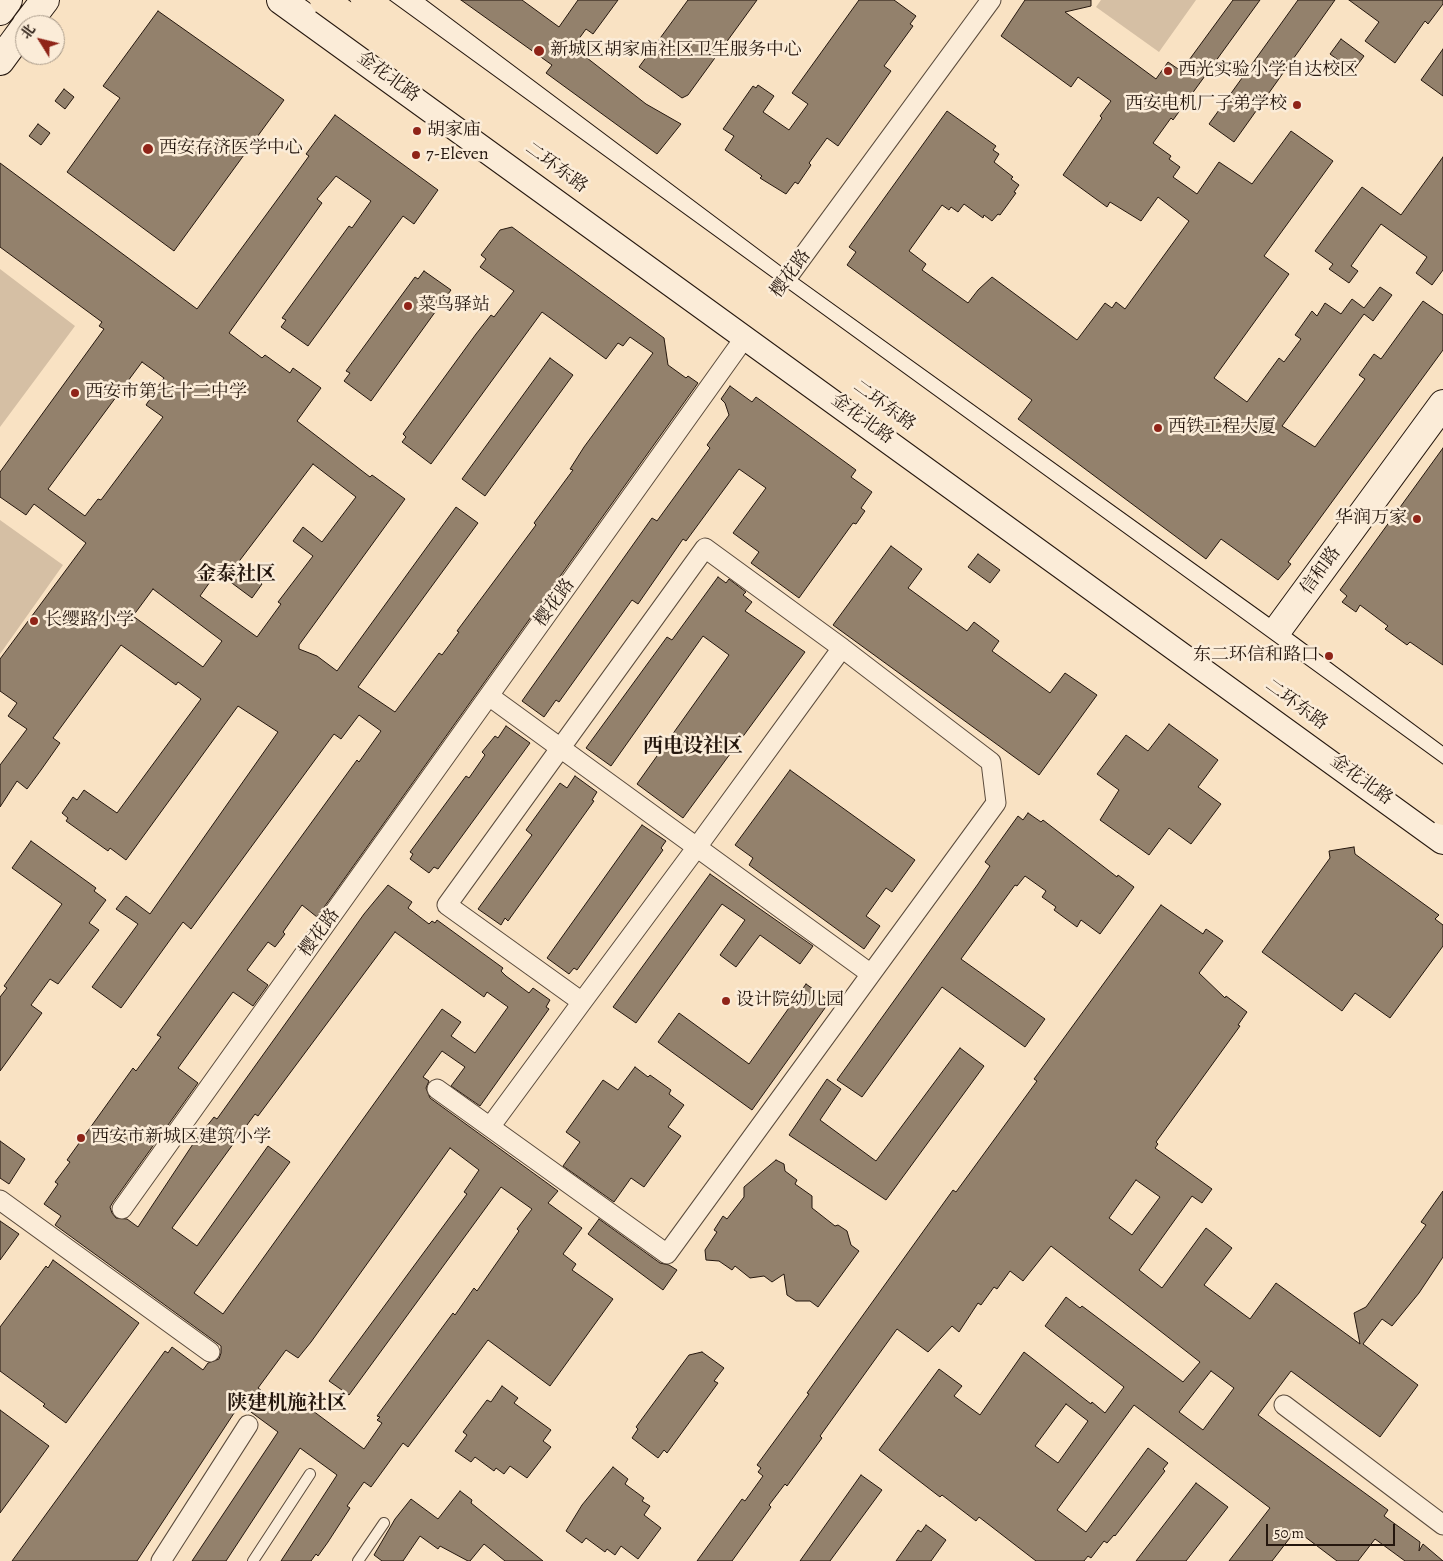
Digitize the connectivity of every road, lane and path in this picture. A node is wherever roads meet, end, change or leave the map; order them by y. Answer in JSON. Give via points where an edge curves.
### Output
{"nodes":[{"id":1,"x":8,"y":0,"type":"edge"},
{"id":2,"x":45,"y":0,"type":"edge"},
{"id":3,"x":281,"y":0,"type":"edge"},
{"id":4,"x":324,"y":0,"type":"edge"},
{"id":5,"x":365,"y":0,"type":"edge"},
{"id":6,"x":402,"y":0,"type":"edge"},
{"id":7,"x":991,"y":0,"type":"edge"},
{"id":8,"x":0,"y":11,"type":"edge"},
{"id":9,"x":34,"y":15,"type":"edge"},
{"id":10,"x":15,"y":41,"type":"edge"},
{"id":11,"x":0,"y":61,"type":"edge"},
{"id":12,"x":782,"y":285,"type":"junction"},
{"id":13,"x":746,"y":336,"type":"junction"},
{"id":14,"x":1443,"y":404,"type":"edge"},
{"id":15,"x":1272,"y":637,"type":"junction"},
{"id":16,"x":842,"y":648,"type":"junction"},
{"id":17,"x":1235,"y":689,"type":"junction"},
{"id":18,"x":489,"y":696,"type":"junction"},
{"id":19,"x":560,"y":748,"type":"junction"},
{"id":20,"x":1443,"y":764,"type":"edge"},
{"id":21,"x":1443,"y":782,"type":"edge"},
{"id":22,"x":1443,"y":811,"type":"edge"},
{"id":23,"x":1443,"y":840,"type":"edge"},
{"id":24,"x":696,"y":847,"type":"junction"},
{"id":25,"x":871,"y":974,"type":"junction"},
{"id":26,"x":582,"y":1002,"type":"junction"},
{"id":27,"x":437,"y":1089,"type":"dead end"},
{"id":28,"x":490,"y":1127,"type":"junction"},
{"id":29,"x":0,"y":1200,"type":"edge"},
{"id":30,"x":122,"y":1209,"type":"dead end"},
{"id":31,"x":210,"y":1352,"type":"dead end"},
{"id":32,"x":1284,"y":1405,"type":"dead end"},
{"id":33,"x":248,"y":1425,"type":"dead end"},
{"id":34,"x":310,"y":1474,"type":"dead end"},
{"id":35,"x":384,"y":1522,"type":"dead end"},
{"id":36,"x":1443,"y":1525,"type":"edge"},
{"id":37,"x":161,"y":1561,"type":"edge"},
{"id":38,"x":253,"y":1561,"type":"edge"},
{"id":39,"x":358,"y":1561,"type":"edge"}],
"edges":[{"from":1,"to":8,"type":"main road"},
{"from":2,"to":9,"type":"main road"},
{"from":3,"to":13,"type":"main road","name":"金花北路"},
{"from":4,"to":22,"type":"highway","name":"二环东路","bridge":true},
{"from":5,"to":21,"type":"highway","name":"二环东路","bridge":true},
{"from":6,"to":12,"type":"main road"},
{"from":7,"to":12,"type":"street","name":"樱花路"},
{"from":10,"to":11,"type":"main road"},
{"from":12,"to":13,"type":"street","name":"樱花路"},
{"from":12,"to":15,"type":"main road"},
{"from":13,"to":17,"type":"main road","name":"金花北路"},
{"from":13,"to":18,"type":"street","name":"樱花路"},
{"from":14,"to":15,"type":"main road","name":"信和路"},
{"from":15,"to":17,"type":"main road","name":"信和路"},
{"from":15,"to":20,"type":"main road"},
{"from":16,"to":19,"type":"street","via":[[705,548]]},
{"from":16,"to":24,"type":"street"},
{"from":16,"to":25,"type":"street","via":[[991,762],[996,803]]},
{"from":17,"to":23,"type":"main road","name":"金花北路"},
{"from":18,"to":19,"type":"street"},
{"from":18,"to":30,"type":"street","name":"樱花路"},
{"from":19,"to":24,"type":"street"},
{"from":19,"to":26,"type":"street","via":[[447,905]]},
{"from":24,"to":25,"type":"street"},
{"from":24,"to":26,"type":"street"},
{"from":25,"to":28,"type":"street","via":[[667,1254]]},
{"from":26,"to":28,"type":"street"},
{"from":27,"to":28,"type":"street"},
{"from":29,"to":31,"type":"street"},
{"from":32,"to":36,"type":"street"},
{"from":33,"to":37,"type":"street"},
{"from":34,"to":38,"type":"lane"},
{"from":35,"to":39,"type":"lane"}]}
